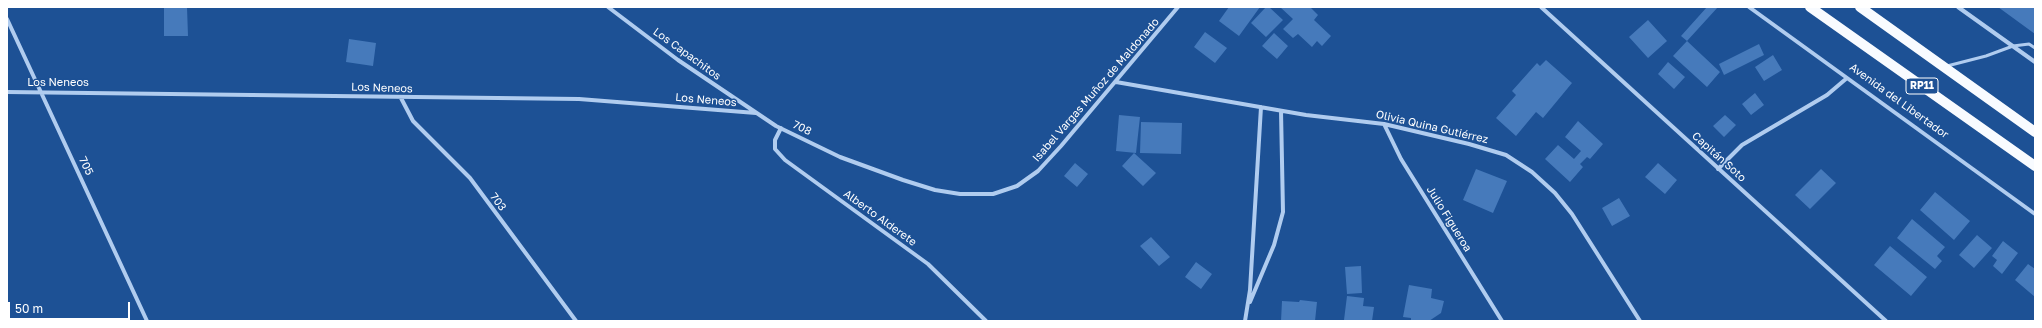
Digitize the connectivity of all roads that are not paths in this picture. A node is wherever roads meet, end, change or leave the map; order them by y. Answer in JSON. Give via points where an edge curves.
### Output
{"nodes":[{"id":1,"x":608,"y":7,"type":"edge"},
{"id":2,"x":1178,"y":7,"type":"edge"},
{"id":3,"x":1541,"y":7,"type":"edge"},
{"id":4,"x":1749,"y":7,"type":"edge"},
{"id":5,"x":1810,"y":7,"type":"edge"},
{"id":6,"x":1860,"y":7,"type":"edge"},
{"id":7,"x":1958,"y":7,"type":"edge"},
{"id":8,"x":7,"y":19,"type":"edge"},
{"id":9,"x":2013,"y":46,"type":"junction"},
{"id":10,"x":2035,"y":48,"type":"edge"},
{"id":11,"x":2035,"y":62,"type":"edge"},
{"id":12,"x":1945,"y":66,"type":"junction"},
{"id":13,"x":1847,"y":78,"type":"junction"},
{"id":14,"x":1116,"y":82,"type":"junction"},
{"id":15,"x":7,"y":92,"type":"edge"},
{"id":16,"x":42,"y":92,"type":"junction"},
{"id":17,"x":401,"y":98,"type":"junction"},
{"id":18,"x":1261,"y":107,"type":"junction"},
{"id":19,"x":1281,"y":111,"type":"junction"},
{"id":20,"x":756,"y":113,"type":"junction"},
{"id":21,"x":1384,"y":124,"type":"junction"},
{"id":22,"x":781,"y":128,"type":"junction"},
{"id":23,"x":2035,"y":132,"type":"edge"},
{"id":24,"x":840,"y":157,"type":"joint"},
{"id":25,"x":2035,"y":166,"type":"edge"},
{"id":26,"x":1718,"y":169,"type":"junction"},
{"id":27,"x":2035,"y":214,"type":"edge"},
{"id":28,"x":1248,"y":306,"type":"junction"},
{"id":29,"x":1884,"y":320,"type":"edge"},
{"id":30,"x":147,"y":321,"type":"edge"},
{"id":31,"x":576,"y":321,"type":"edge"},
{"id":32,"x":986,"y":321,"type":"edge"},
{"id":33,"x":1245,"y":321,"type":"edge"},
{"id":34,"x":1502,"y":321,"type":"edge"},
{"id":35,"x":1640,"y":321,"type":"edge"}],
"edges":[{"from":1,"to":20,"type":"street","name":"Los Capachitos","via":[[678,60]]},
{"from":2,"to":14,"type":"street","name":"Isabel Vargas Muñoz de Maldonado"},
{"from":3,"to":26,"type":"street","name":"Capitán Soto"},
{"from":4,"to":13,"type":"street","name":"Avenida del Libertador"},
{"from":5,"to":25,"type":"main road","number":"RP11"},
{"from":6,"to":12,"type":"main road","number":"RP11"},
{"from":7,"to":9,"type":"street"},
{"from":8,"to":16,"type":"street","name":"705"},
{"from":9,"to":10,"type":"lane","via":[[2029,44]]},
{"from":9,"to":11,"type":"street"},
{"from":9,"to":12,"type":"lane"},
{"from":12,"to":23,"type":"main road","number":"RP11"},
{"from":13,"to":26,"type":"street","via":[[1827,95],[1742,145]]},
{"from":13,"to":27,"type":"street","name":"Avenida del Libertador"},
{"from":14,"to":18,"type":"street","name":"Olivia Quina Gutiérrez"},
{"from":14,"to":24,"type":"street","name":"Isabel Vargas Muñoz de Maldonado","via":[[1038,171],[1017,186],[993,194],[960,194],[935,190]]},
{"from":15,"to":16,"type":"street","name":"Los Neneos"},
{"from":16,"to":17,"type":"street","name":"Los Neneos"},
{"from":16,"to":30,"type":"street","name":"705"},
{"from":17,"to":20,"type":"street","name":"Los Neneos","via":[[578,99]]},
{"from":17,"to":31,"type":"street","name":"703","via":[[413,122],[470,178]]},
{"from":18,"to":19,"type":"street","name":"Olivia Quina Gutiérrez"},
{"from":18,"to":28,"type":"street"},
{"from":19,"to":21,"type":"street","name":"Olivia Quina Gutiérrez"},
{"from":19,"to":28,"type":"street","via":[[1283,212],[1274,245]]},
{"from":20,"to":22,"type":"street","name":"708"},
{"from":21,"to":34,"type":"street","name":"Julio Figueroa","via":[[1401,159]]},
{"from":21,"to":35,"type":"street","name":"Olivia Quina Gutiérrez","via":[[1506,155],[1532,172],[1555,193],[1572,214]]},
{"from":22,"to":24,"type":"street","name":"708"},
{"from":22,"to":32,"type":"street","name":"Alberto Alderete","via":[[775,140],[776,149],[785,160],[928,264]]},
{"from":26,"to":29,"type":"street","name":"Capitán Soto"},
{"from":28,"to":33,"type":"street"}]}
